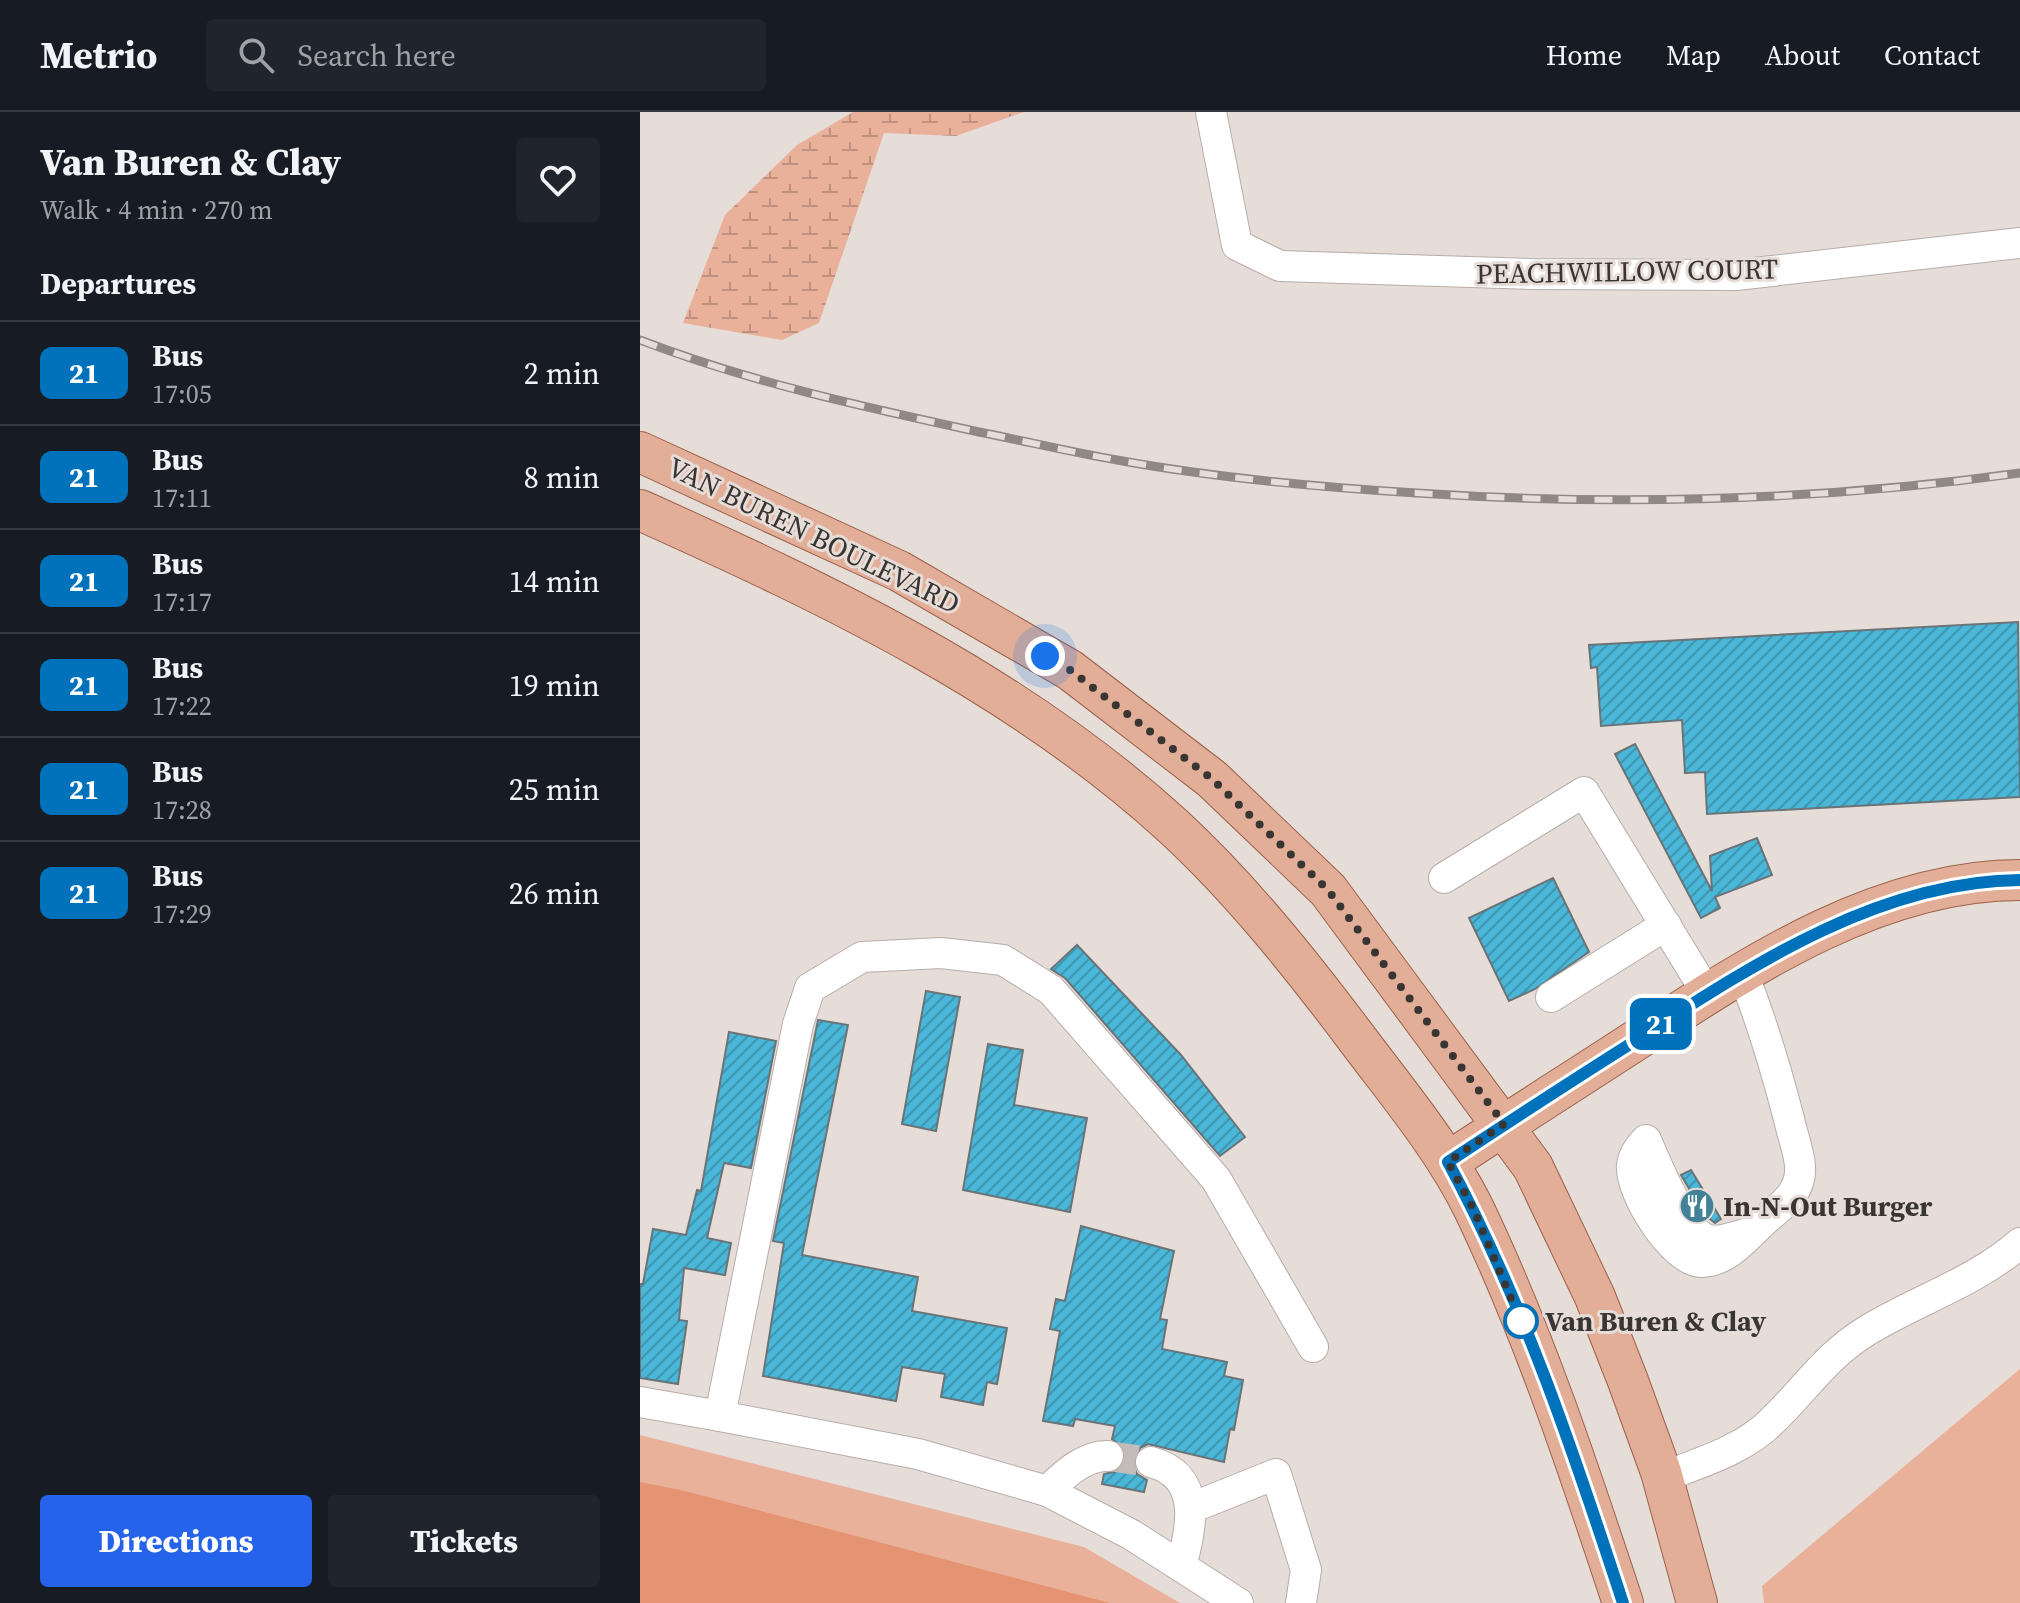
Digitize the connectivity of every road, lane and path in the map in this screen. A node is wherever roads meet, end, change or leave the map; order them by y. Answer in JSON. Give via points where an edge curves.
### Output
{"nodes":[{"id":1,"x":1211,"y":112,"type":"edge"},
{"id":2,"x":2020,"y":243,"type":"edge"},
{"id":3,"x":640,"y":452,"type":"edge"},
{"id":4,"x":640,"y":510,"type":"edge"},
{"id":5,"x":1444,"y":878,"type":"dead end"},
{"id":6,"x":2020,"y":880,"type":"edge"},
{"id":7,"x":1666,"y":925,"type":"junction"},
{"id":8,"x":1743,"y":974,"type":"junction"},
{"id":9,"x":1708,"y":995,"type":"junction"},
{"id":10,"x":1551,"y":997,"type":"dead end"},
{"id":11,"x":1504,"y":1124,"type":"junction"},
{"id":12,"x":1646,"y":1140,"type":"dead end"},
{"id":13,"x":1448,"y":1162,"type":"junction"},
{"id":14,"x":2020,"y":1243,"type":"edge"},
{"id":15,"x":1313,"y":1347,"type":"dead end"},
{"id":16,"x":640,"y":1402,"type":"edge"},
{"id":17,"x":720,"y":1416,"type":"junction"},
{"id":18,"x":1108,"y":1456,"type":"tunnel mouth"},
{"id":19,"x":1151,"y":1462,"type":"tunnel mouth"},
{"id":20,"x":1663,"y":1477,"type":"junction"},
{"id":21,"x":1047,"y":1491,"type":"junction"},
{"id":22,"x":1191,"y":1508,"type":"junction"},
{"id":23,"x":1181,"y":1566,"type":"junction"},
{"id":24,"x":1238,"y":1603,"type":"edge"},
{"id":25,"x":1301,"y":1603,"type":"edge"},
{"id":26,"x":1623,"y":1603,"type":"edge"},
{"id":27,"x":1697,"y":1603,"type":"edge"}],
"edges":[{"from":1,"to":2,"type":"street","name":"PEACHWILLOW COURT","via":[[1237,245],[1280,266],[1736,275]]},
{"from":3,"to":11,"type":"main road","name":"VAN BUREN BOULEVARD","via":[[899,571],[1070,670],[1212,779],[1328,890]]},
{"from":4,"to":13,"type":"main road","name":"VAN BUREN BOULEVARD","via":[[885,625],[1052,727],[1173,826],[1214,868],[1303,968]]},
{"from":5,"to":7,"type":"street","via":[[1584,792]]},
{"from":6,"to":8,"type":"main road","via":[[1923,892],[1872,908]]},
{"from":7,"to":9,"type":"street"},
{"from":7,"to":10,"type":"street"},
{"from":8,"to":9,"type":"main road"},
{"from":8,"to":12,"type":"street","via":[[1774,1062],[1800,1166],[1798,1187],[1752,1232],[1710,1241],[1698,1235]]},
{"from":9,"to":11,"type":"main road"},
{"from":11,"to":13,"type":"main road"},
{"from":11,"to":20,"type":"main road","name":"VAN BUREN BOULEVARD","via":[[1533,1167],[1595,1297]]},
{"from":13,"to":26,"type":"main road","name":"VAN BUREN BOULEVARD","via":[[1519,1315]]},
{"from":14,"to":20,"type":"street","via":[[1964,1283],[1868,1330],[1804,1383],[1756,1434]]},
{"from":15,"to":17,"type":"street","via":[[1216,1179],[1051,990],[1003,960],[941,953],[862,957],[810,988],[798,1024]]},
{"from":16,"to":17,"type":"street"},
{"from":17,"to":21,"type":"street","via":[[918,1454]]},
{"from":18,"to":21,"type":"street","via":[[1097,1456],[1066,1473]]},
{"from":19,"to":22,"type":"street","via":[[1181,1482]]},
{"from":20,"to":27,"type":"main road","name":"VAN BUREN BOULEVARD"},
{"from":21,"to":23,"type":"street"},
{"from":22,"to":23,"type":"street","via":[[1192,1528]]},
{"from":22,"to":25,"type":"street","via":[[1276,1474],[1306,1570]]},
{"from":23,"to":24,"type":"street"}]}
